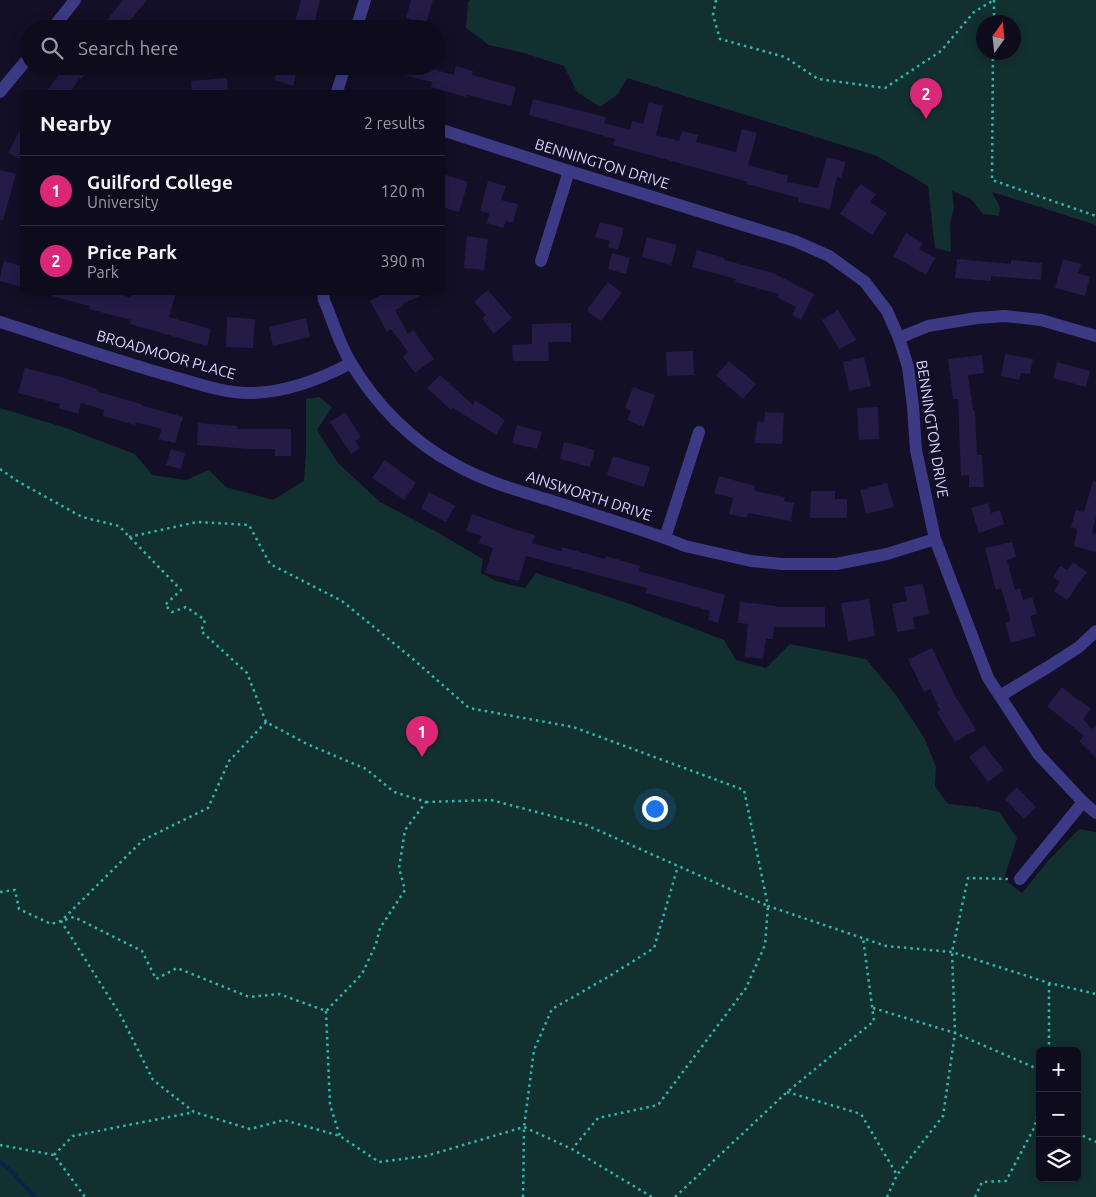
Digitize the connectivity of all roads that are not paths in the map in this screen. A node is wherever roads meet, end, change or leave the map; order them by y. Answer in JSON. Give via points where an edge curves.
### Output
{"nodes":[{"id":1,"x":75,"y":0,"type":"edge"},
{"id":2,"x":365,"y":0,"type":"edge"},
{"id":3,"x":59,"y":20,"type":"edge"},
{"id":4,"x":359,"y":20,"type":"edge"},
{"id":5,"x":20,"y":68,"type":"edge"},
{"id":6,"x":342,"y":75,"type":"edge"},
{"id":7,"x":338,"y":90,"type":"edge"},
{"id":8,"x":0,"y":92,"type":"edge"},
{"id":9,"x":445,"y":131,"type":"edge"},
{"id":10,"x":569,"y":171,"type":"junction"},
{"id":11,"x":541,"y":261,"type":"dead end"},
{"id":12,"x":323,"y":295,"type":"edge"},
{"id":13,"x":0,"y":322,"type":"edge"},
{"id":14,"x":1096,"y":336,"type":"edge"},
{"id":15,"x":899,"y":338,"type":"junction"},
{"id":16,"x":351,"y":363,"type":"junction"},
{"id":17,"x":698,"y":432,"type":"dead end"},
{"id":18,"x":665,"y":538,"type":"junction"},
{"id":19,"x":935,"y":539,"type":"junction"},
{"id":20,"x":1096,"y":630,"type":"edge"},
{"id":21,"x":1000,"y":696,"type":"junction"},
{"id":22,"x":1083,"y":802,"type":"junction"},
{"id":23,"x":1096,"y":813,"type":"edge"},
{"id":24,"x":1020,"y":879,"type":"road end"}],
"edges":[{"from":1,"to":3,"type":"street"},
{"from":2,"to":4,"type":"street"},
{"from":5,"to":8,"type":"street"},
{"from":6,"to":7,"type":"street"},
{"from":9,"to":10,"type":"street","name":"BENNINGTON DRIVE"},
{"from":10,"to":11,"type":"street"},
{"from":10,"to":15,"type":"street","name":"BENNINGTON DRIVE","via":[[794,241],[829,256],[865,282],[887,312]]},
{"from":12,"to":16,"type":"street","name":"AINSWORTH DRIVE"},
{"from":13,"to":16,"type":"street","name":"BROADMOOR PLACE","via":[[230,392],[282,390],[326,376]]},
{"from":14,"to":15,"type":"street","via":[[1041,320],[1005,316],[928,326]]},
{"from":15,"to":19,"type":"street","name":"BENNINGTON DRIVE","via":[[908,367],[916,450]]},
{"from":16,"to":18,"type":"street","name":"AINSWORTH DRIVE","via":[[392,418],[422,444],[456,466],[493,482]]},
{"from":17,"to":18,"type":"street"},
{"from":18,"to":19,"type":"street","name":"AINSWORTH DRIVE","via":[[685,546],[751,561],[782,564],[836,564],[887,554]]},
{"from":19,"to":21,"type":"street","name":"BENNINGTON DRIVE","via":[[988,678]]},
{"from":20,"to":21,"type":"street","via":[[1079,647]]},
{"from":21,"to":22,"type":"street","name":"BENNINGTON DRIVE","via":[[1038,754]]},
{"from":22,"to":23,"type":"street","name":"BENNINGTON DRIVE"},
{"from":22,"to":24,"type":"street"}]}
